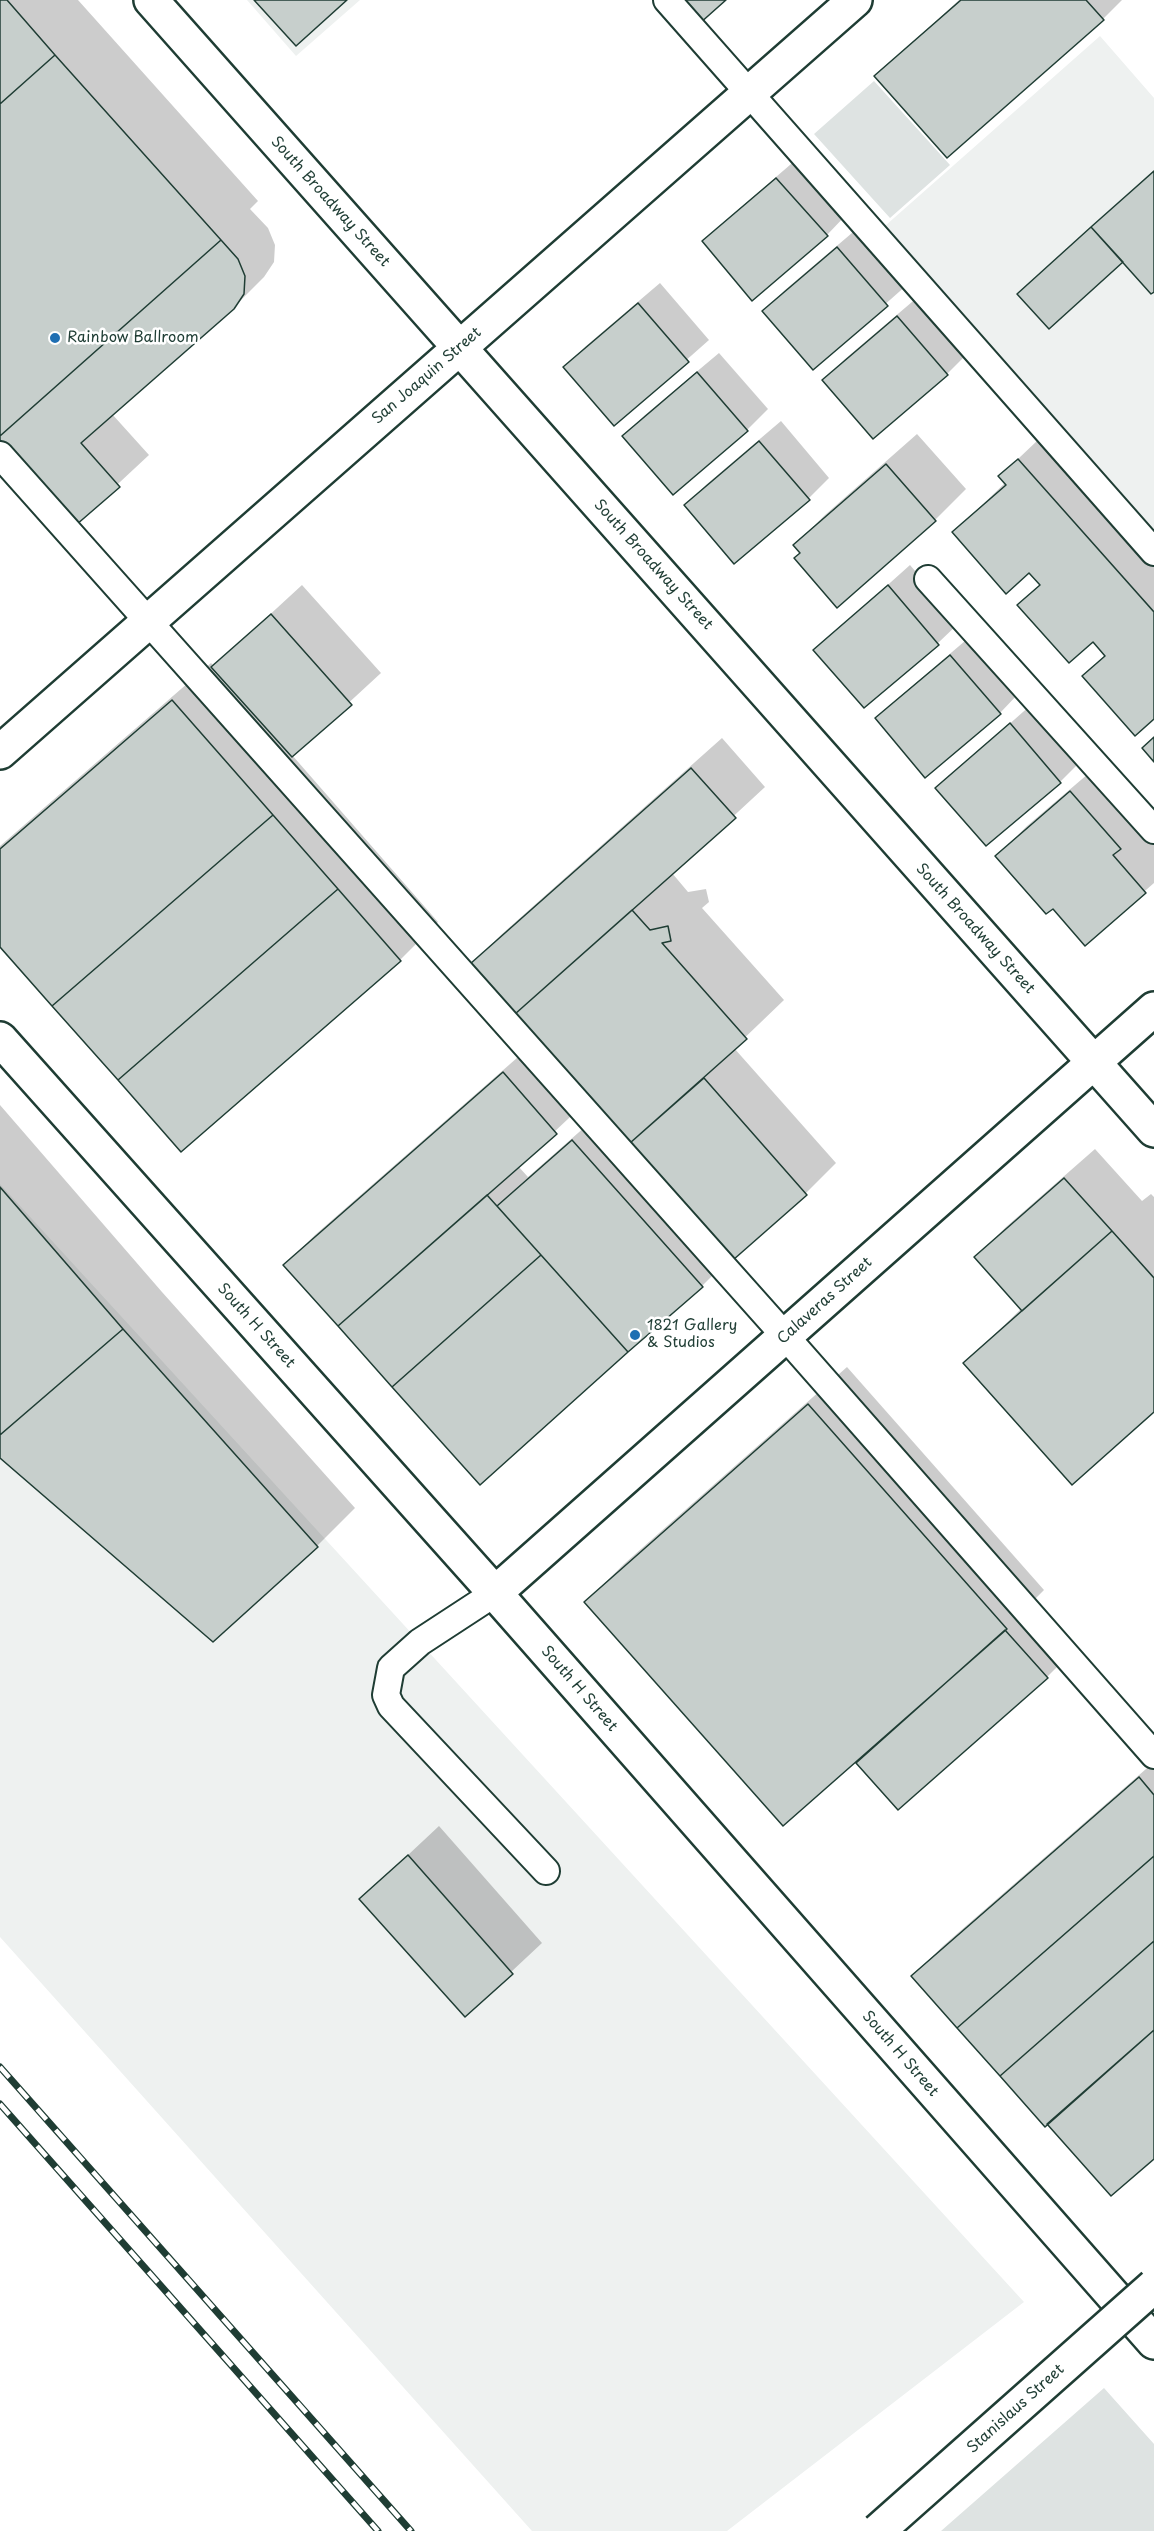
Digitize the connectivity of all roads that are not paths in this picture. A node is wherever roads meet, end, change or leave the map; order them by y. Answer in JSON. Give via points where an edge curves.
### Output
{"nodes":[{"id":1,"x":151,"y":0,"type":"edge"},
{"id":2,"x":667,"y":0,"type":"edge"},
{"id":3,"x":855,"y":0,"type":"edge"},
{"id":4,"x":749,"y":93,"type":"junction"},
{"id":5,"x":459,"y":347,"type":"junction"},
{"id":6,"x":0,"y":455,"type":"edge"},
{"id":7,"x":1154,"y":552,"type":"edge"},
{"id":8,"x":928,"y":579,"type":"dead end"},
{"id":9,"x":148,"y":621,"type":"junction"},
{"id":10,"x":0,"y":752,"type":"edge"},
{"id":11,"x":1154,"y":830,"type":"edge"},
{"id":12,"x":1154,"y":1010,"type":"edge"},
{"id":13,"x":0,"y":1039,"type":"edge"},
{"id":14,"x":1094,"y":1063,"type":"junction"},
{"id":15,"x":1154,"y":1130,"type":"edge"},
{"id":16,"x":785,"y":1336,"type":"junction"},
{"id":17,"x":495,"y":1593,"type":"junction"},
{"id":18,"x":1154,"y":1755,"type":"edge"},
{"id":19,"x":546,"y":1871,"type":"dead end"},
{"id":20,"x":1154,"y":2286,"type":"edge"},
{"id":21,"x":1154,"y":2342,"type":"edge"},
{"id":22,"x":878,"y":2531,"type":"edge"}],
"edges":[{"from":1,"to":5,"type":"street","name":"South Broadway Street"},
{"from":2,"to":4,"type":"lane"},
{"from":3,"to":4,"type":"street","name":"San Joaquin Street"},
{"from":4,"to":5,"type":"street","name":"San Joaquin Street"},
{"from":4,"to":7,"type":"lane"},
{"from":5,"to":9,"type":"street","name":"San Joaquin Street"},
{"from":5,"to":14,"type":"street","name":"South Broadway Street"},
{"from":6,"to":9,"type":"lane"},
{"from":8,"to":11,"type":"lane"},
{"from":9,"to":10,"type":"street","name":"San Joaquin Street"},
{"from":9,"to":16,"type":"lane"},
{"from":12,"to":14,"type":"street","name":"Calaveras Street"},
{"from":13,"to":17,"type":"street","name":"South H Street"},
{"from":14,"to":15,"type":"street","name":"South Broadway Street"},
{"from":14,"to":16,"type":"street","name":"Calaveras Street"},
{"from":16,"to":17,"type":"street","name":"Calaveras Street"},
{"from":16,"to":18,"type":"lane"},
{"from":17,"to":19,"type":"lane","via":[[420,1642],[391,1668],[386,1695],[391,1706]]},
{"from":17,"to":21,"type":"street","name":"South H Street"},
{"from":20,"to":22,"type":"street","name":"Stanislaus Street","bridge":true}]}
